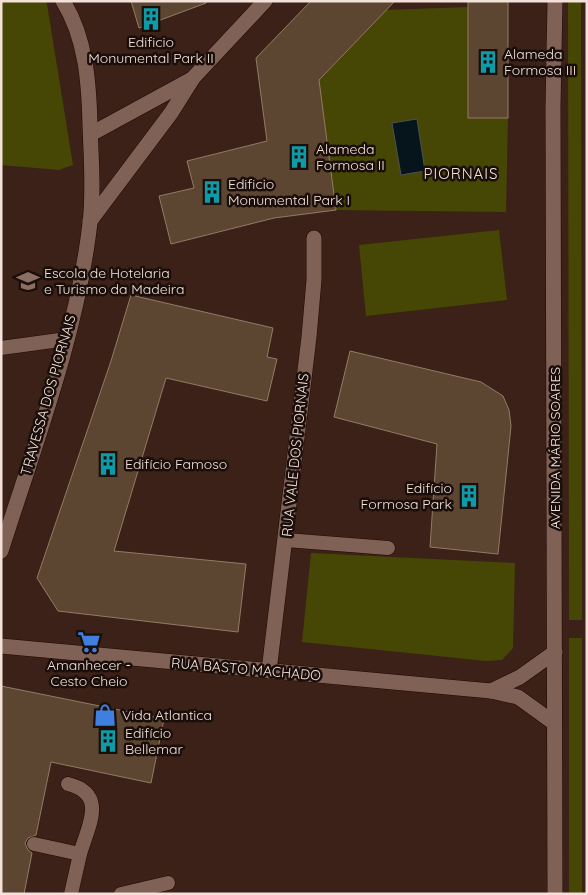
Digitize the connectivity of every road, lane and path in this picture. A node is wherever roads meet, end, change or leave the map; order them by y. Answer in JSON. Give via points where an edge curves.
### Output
{"nodes":[{"id":1,"x":64,"y":1,"type":"edge"},
{"id":2,"x":265,"y":1,"type":"edge"},
{"id":3,"x":555,"y":1,"type":"edge"},
{"id":4,"x":193,"y":78,"type":"junction"},
{"id":5,"x":91,"y":134,"type":"junction"},
{"id":6,"x":90,"y":221,"type":"junction"},
{"id":7,"x":314,"y":238,"type":"dead end"},
{"id":8,"x":67,"y":339,"type":"junction"},
{"id":9,"x":1,"y":348,"type":"edge"},
{"id":10,"x":286,"y":540,"type":"junction"},
{"id":11,"x":388,"y":548,"type":"dead end"},
{"id":12,"x":1,"y":551,"type":"edge"},
{"id":13,"x":1,"y":646,"type":"edge"},
{"id":14,"x":555,"y":652,"type":"junction"},
{"id":15,"x":269,"y":671,"type":"junction"},
{"id":16,"x":491,"y":691,"type":"junction"},
{"id":17,"x":554,"y":722,"type":"junction"},
{"id":18,"x":68,"y":784,"type":"dead end"},
{"id":19,"x":34,"y":844,"type":"dead end"},
{"id":20,"x":80,"y":854,"type":"junction"},
{"id":21,"x":168,"y":883,"type":"dead end"},
{"id":22,"x":71,"y":894,"type":"edge"},
{"id":23,"x":121,"y":894,"type":"edge"},
{"id":24,"x":555,"y":894,"type":"edge"}],
"edges":[{"from":1,"to":5,"type":"street","name":"TRAVESSA DOS PIORNAIS","via":[[74,18],[87,72]]},
{"from":2,"to":4,"type":"street"},
{"from":3,"to":14,"type":"street","name":"AVENIDA MÁRIO SOARES"},
{"from":4,"to":5,"type":"street"},
{"from":4,"to":6,"type":"street","via":[[171,113]]},
{"from":5,"to":6,"type":"street","name":"TRAVESSA DOS PIORNAIS"},
{"from":6,"to":8,"type":"street","name":"TRAVESSA DOS PIORNAIS"},
{"from":7,"to":10,"type":"street","name":"RUA VALE DOS PIORNAIS","via":[[309,337]]},
{"from":8,"to":9,"type":"lane"},
{"from":8,"to":12,"type":"street","name":"TRAVESSA DOS PIORNAIS"},
{"from":10,"to":11,"type":"lane"},
{"from":10,"to":15,"type":"street","name":"RUA VALE DOS PIORNAIS"},
{"from":13,"to":15,"type":"street","name":"RUA BASTO MACHADO"},
{"from":14,"to":16,"type":"street","via":[[520,677]]},
{"from":14,"to":17,"type":"street","name":"AVENIDA MÁRIO SOARES"},
{"from":15,"to":16,"type":"street","name":"RUA BASTO MACHADO"},
{"from":16,"to":17,"type":"street","name":"RUA BASTO MACHADO","via":[[518,697]]},
{"from":17,"to":24,"type":"street","name":"AVENIDA MÁRIO SOARES"},
{"from":18,"to":20,"type":"lane","via":[[88,795],[94,807]]},
{"from":19,"to":20,"type":"lane"},
{"from":20,"to":22,"type":"lane"},
{"from":21,"to":23,"type":"lane"}]}
